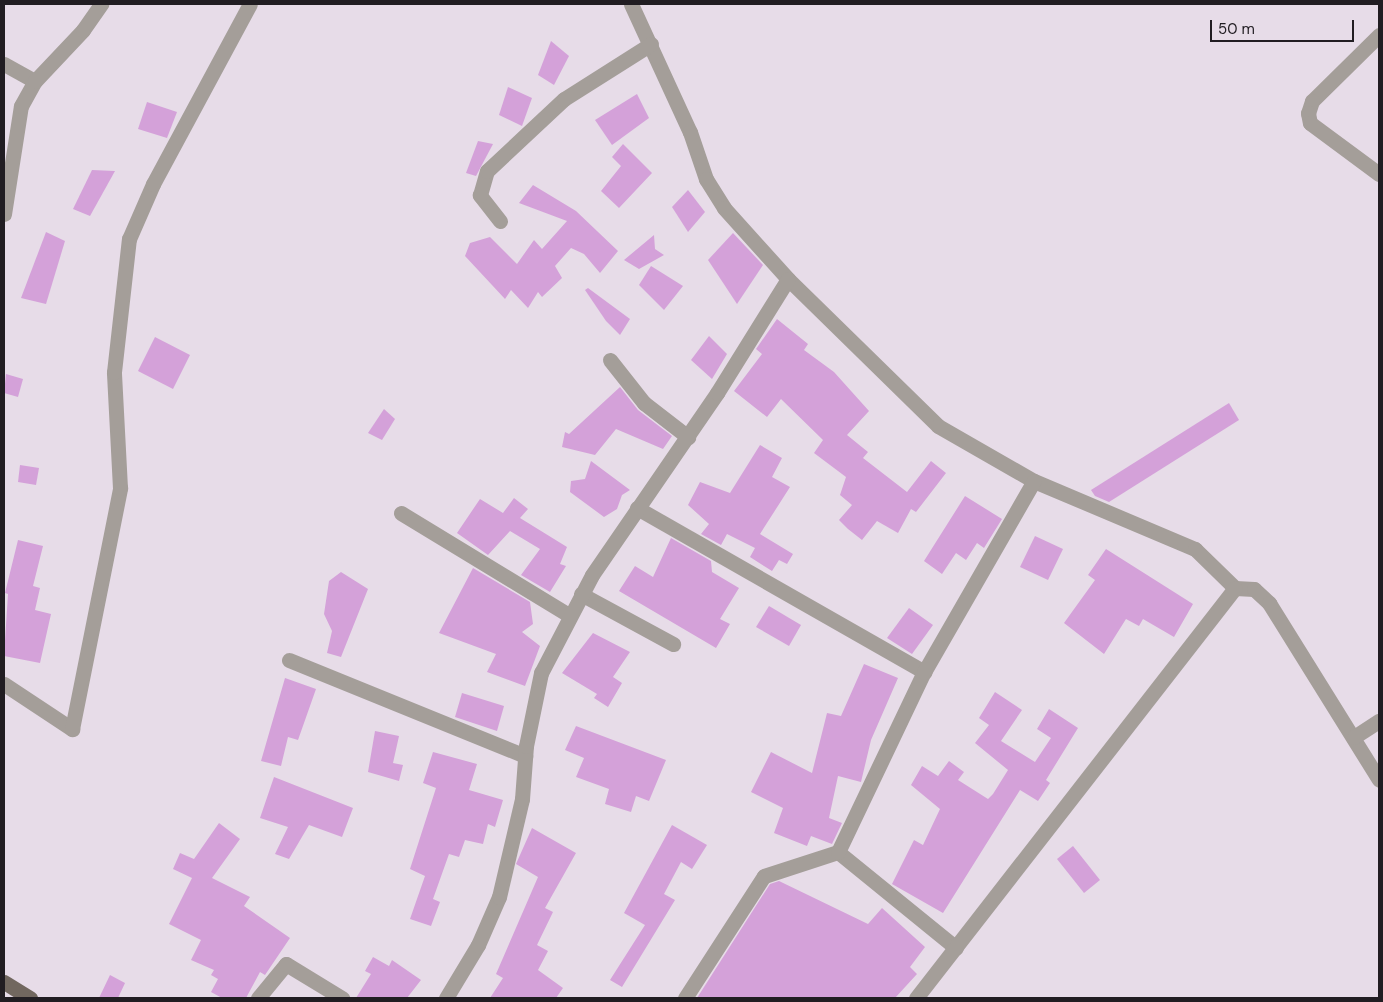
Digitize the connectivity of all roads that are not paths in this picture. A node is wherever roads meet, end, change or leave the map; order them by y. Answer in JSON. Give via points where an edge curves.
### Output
{"nodes":[{"id":1,"x":101,"y":4,"type":"edge"},
{"id":2,"x":249,"y":4,"type":"edge"},
{"id":3,"x":631,"y":4,"type":"edge"},
{"id":4,"x":1379,"y":35,"type":"edge"},
{"id":5,"x":650,"y":44,"type":"junction"},
{"id":6,"x":4,"y":64,"type":"edge"},
{"id":7,"x":35,"y":81,"type":"junction"},
{"id":8,"x":1379,"y":174,"type":"edge"},
{"id":9,"x":4,"y":214,"type":"edge"},
{"id":10,"x":500,"y":221,"type":"dead end"},
{"id":11,"x":788,"y":279,"type":"junction"},
{"id":12,"x":610,"y":360,"type":"dead end"},
{"id":13,"x":688,"y":437,"type":"junction"},
{"id":14,"x":1034,"y":481,"type":"junction"},
{"id":15,"x":637,"y":508,"type":"junction"},
{"id":16,"x":401,"y":514,"type":"dead end"},
{"id":17,"x":1235,"y":588,"type":"junction"},
{"id":18,"x":580,"y":594,"type":"junction"},
{"id":19,"x":569,"y":615,"type":"junction"},
{"id":20,"x":673,"y":644,"type":"dead end"},
{"id":21,"x":289,"y":660,"type":"dead end"},
{"id":22,"x":924,"y":672,"type":"junction"},
{"id":23,"x":4,"y":684,"type":"edge"},
{"id":24,"x":1379,"y":721,"type":"edge"},
{"id":25,"x":1354,"y":737,"type":"junction"},
{"id":26,"x":525,"y":756,"type":"junction"},
{"id":27,"x":1379,"y":780,"type":"edge"},
{"id":28,"x":838,"y":852,"type":"junction"},
{"id":29,"x":956,"y":948,"type":"junction"},
{"id":30,"x":4,"y":982,"type":"edge"},
{"id":31,"x":454,"y":996,"type":"edge"},
{"id":32,"x":30,"y":998,"type":"edge"},
{"id":33,"x":258,"y":998,"type":"edge"},
{"id":34,"x":342,"y":998,"type":"edge"},
{"id":35,"x":685,"y":998,"type":"edge"},
{"id":36,"x":916,"y":998,"type":"edge"}],
"edges":[{"from":1,"to":7,"type":"street","via":[[83,30]]},
{"from":2,"to":23,"type":"street","via":[[153,184],[129,239],[114,372],[120,488],[72,729]]},
{"from":3,"to":5,"type":"street"},
{"from":4,"to":8,"type":"street","via":[[1312,102],[1308,113],[1310,123]]},
{"from":5,"to":10,"type":"street","via":[[564,99],[487,171],[480,195]]},
{"from":5,"to":11,"type":"street","via":[[706,179],[724,208]]},
{"from":6,"to":7,"type":"street"},
{"from":7,"to":9,"type":"street","via":[[15,124],[10,194]]},
{"from":11,"to":13,"type":"street"},
{"from":11,"to":14,"type":"street","via":[[938,426]]},
{"from":12,"to":13,"type":"street","via":[[644,403]]},
{"from":13,"to":15,"type":"street"},
{"from":14,"to":17,"type":"street","via":[[1195,550]]},
{"from":14,"to":22,"type":"street"},
{"from":15,"to":18,"type":"street"},
{"from":15,"to":22,"type":"street"},
{"from":16,"to":19,"type":"street"},
{"from":17,"to":25,"type":"street","via":[[1254,589],[1270,603]]},
{"from":17,"to":29,"type":"street"},
{"from":18,"to":19,"type":"street"},
{"from":18,"to":20,"type":"street"},
{"from":19,"to":26,"type":"street","via":[[541,673]]},
{"from":21,"to":26,"type":"street"},
{"from":22,"to":28,"type":"street"},
{"from":24,"to":25,"type":"street"},
{"from":25,"to":27,"type":"street"},
{"from":26,"to":31,"type":"street","via":[[522,799],[499,897]]},
{"from":28,"to":29,"type":"street"},
{"from":28,"to":35,"type":"street","via":[[764,876]]},
{"from":29,"to":36,"type":"street"},
{"from":30,"to":32,"type":"main road"},
{"from":33,"to":34,"type":"street","via":[[286,964]]}]}
